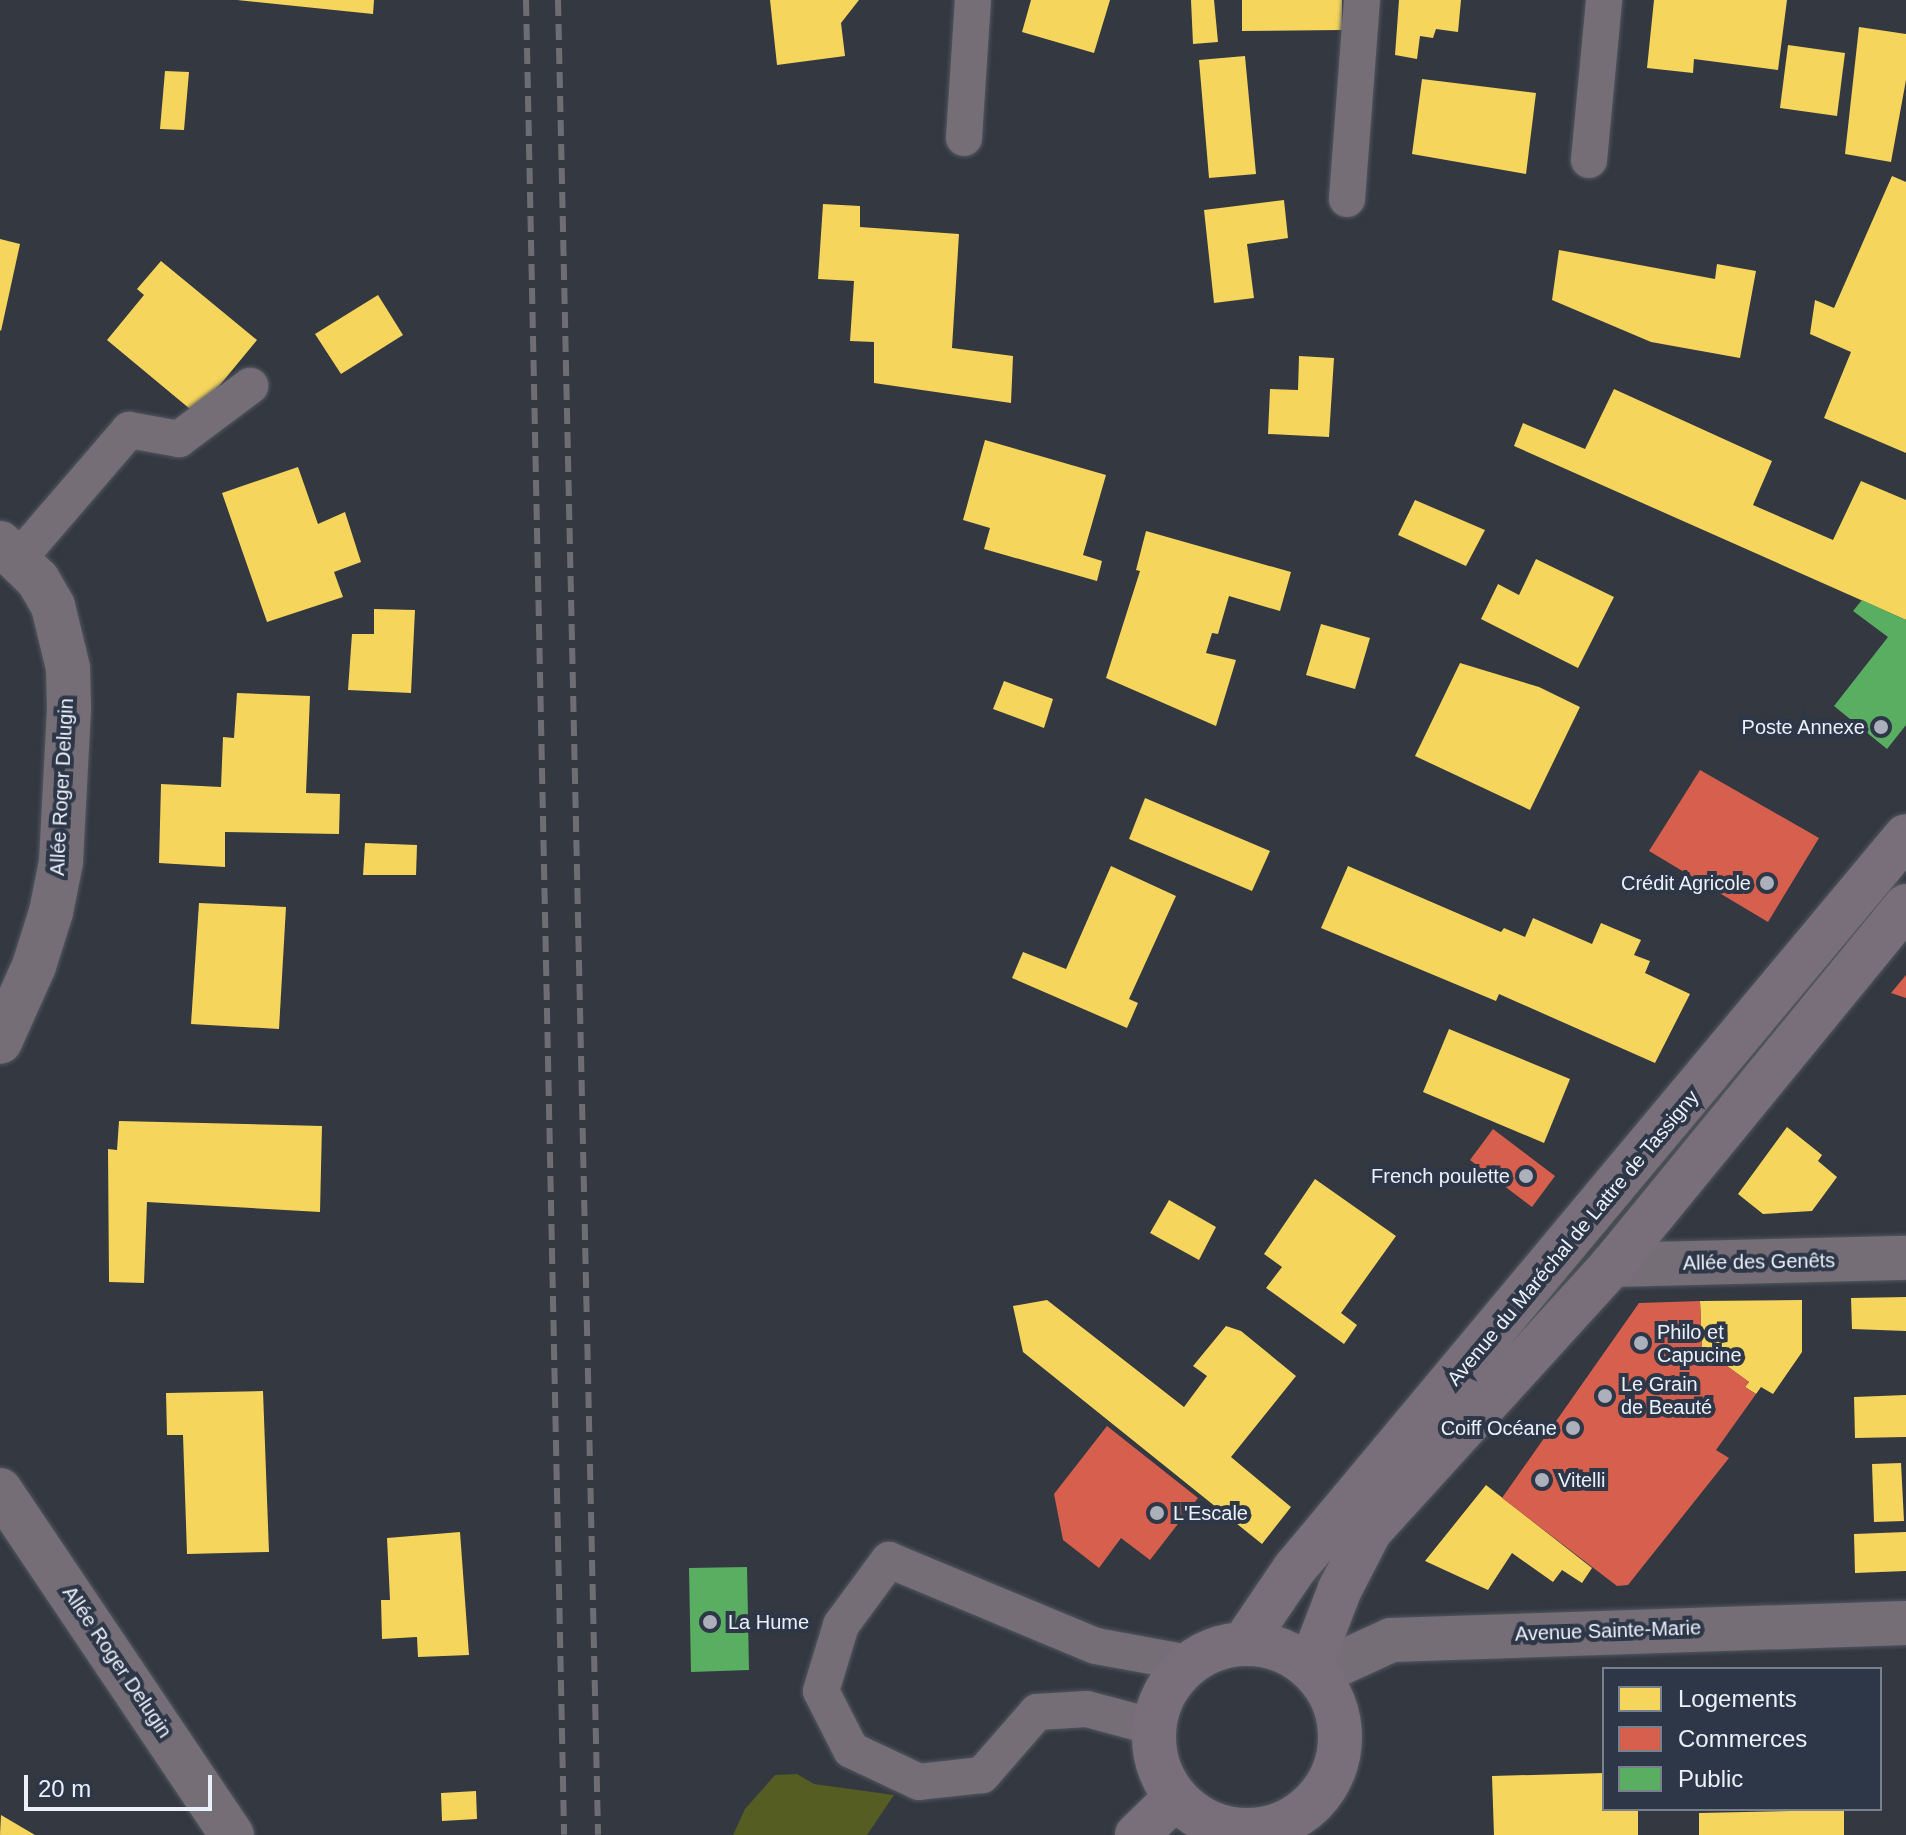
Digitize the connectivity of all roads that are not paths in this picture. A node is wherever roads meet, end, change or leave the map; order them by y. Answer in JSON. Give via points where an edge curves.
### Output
{"nodes":[{"id":1,"x":973,"y":0,"type":"edge"},
{"id":2,"x":1362,"y":0,"type":"edge"},
{"id":3,"x":1604,"y":0,"type":"edge"},
{"id":4,"x":964,"y":138,"type":"dead end"},
{"id":5,"x":1589,"y":160,"type":"dead end"},
{"id":6,"x":1347,"y":199,"type":"dead end"},
{"id":7,"x":250,"y":386,"type":"dead end"},
{"id":8,"x":10,"y":551,"type":"edge"},
{"id":9,"x":1906,"y":836,"type":"edge"},
{"id":10,"x":1906,"y":906,"type":"edge"},
{"id":11,"x":0,"y":1042,"type":"edge"},
{"id":12,"x":1906,"y":1258,"type":"edge"},
{"id":13,"x":1612,"y":1265,"type":"junction"},
{"id":14,"x":0,"y":1490,"type":"edge"},
{"id":15,"x":1906,"y":1623,"type":"edge"},
{"id":16,"x":1244,"y":1643,"type":"junction"},
{"id":17,"x":1189,"y":1663,"type":"junction"},
{"id":18,"x":1313,"y":1671,"type":"junction"},
{"id":19,"x":1154,"y":1727,"type":"junction"},
{"id":20,"x":1175,"y":1798,"type":"junction"},
{"id":21,"x":232,"y":1835,"type":"edge"},
{"id":22,"x":1137,"y":1835,"type":"edge"}],
"edges":[{"from":1,"to":4,"type":"lane"},
{"from":2,"to":6,"type":"lane"},
{"from":3,"to":5,"type":"lane"},
{"from":7,"to":8,"type":"lane","via":[[179,439],[129,430]]},
{"from":8,"to":11,"type":"street","name":"Allée Roger Delugin","via":[[53,606],[68,668],[69,709],[56,887],[34,966]]},
{"from":9,"to":16,"type":"main road","name":"Avenue du Maréchal de Lattre de Tassigny","via":[[1295,1568]]},
{"from":10,"to":13,"type":"main road","name":"Avenue du Maréchal de Lattre de Tassigny"},
{"from":12,"to":13,"type":"street","name":"Allée des Genêts"},
{"from":13,"to":18,"type":"main road","name":"Avenue du Maréchal de Lattre de Tassigny","via":[[1370,1531],[1340,1589]]},
{"from":14,"to":21,"type":"street","name":"Allée Roger Delugin"},
{"from":15,"to":18,"type":"street","name":"Avenue Sainte-Marie","via":[[1391,1640]]},
{"from":16,"to":17,"type":"main road","via":[[1224,1646]]},
{"from":16,"to":18,"type":"main road","via":[[1291,1654]]},
{"from":17,"to":19,"type":"main road","via":[[1172,1681]]},
{"from":17,"to":19,"type":"lane","via":[[1096,1646],[889,1560],[841,1625],[821,1691],[851,1750],[919,1782],[982,1775],[1037,1712],[1087,1709]]},
{"from":18,"to":20,"type":"main road","via":[[1334,1701],[1338,1748],[1322,1793],[1299,1814],[1246,1830],[1209,1822]]},
{"from":19,"to":20,"type":"main road","via":[[1159,1766]]},
{"from":20,"to":22,"type":"main road"}]}
